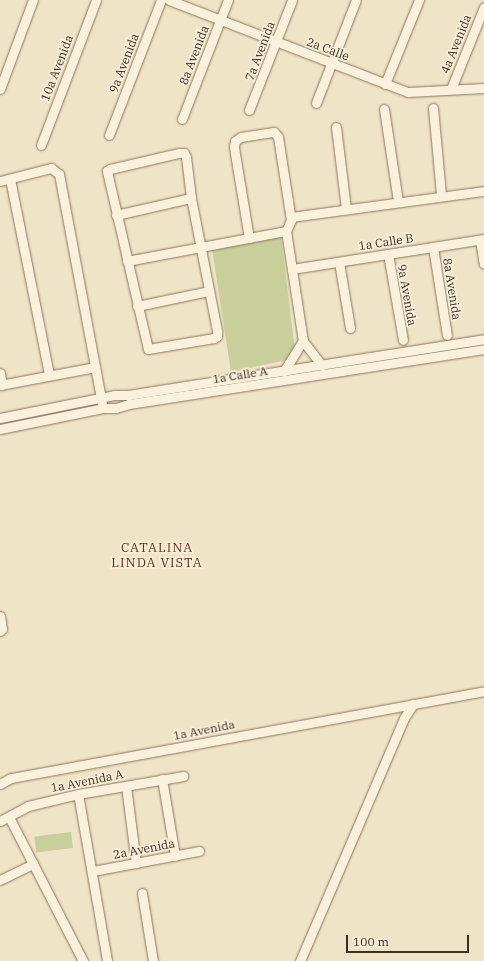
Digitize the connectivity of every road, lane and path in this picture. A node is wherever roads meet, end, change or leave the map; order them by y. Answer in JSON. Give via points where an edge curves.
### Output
{"nodes":[{"id":1,"x":33,"y":0,"type":"edge"},
{"id":2,"x":96,"y":0,"type":"edge"},
{"id":3,"x":161,"y":0,"type":"edge"},
{"id":4,"x":169,"y":0,"type":"edge"},
{"id":5,"x":228,"y":0,"type":"edge"},
{"id":6,"x":292,"y":0,"type":"edge"},
{"id":7,"x":356,"y":0,"type":"edge"},
{"id":8,"x":419,"y":0,"type":"edge"},
{"id":9,"x":484,"y":7,"type":"edge"},
{"id":10,"x":220,"y":20,"type":"junction"},
{"id":11,"x":276,"y":42,"type":"junction"},
{"id":12,"x":332,"y":63,"type":"junction"},
{"id":13,"x":385,"y":84,"type":"junction"},
{"id":14,"x":484,"y":88,"type":"edge"},
{"id":15,"x":0,"y":89,"type":"edge"},
{"id":16,"x":451,"y":89,"type":"junction"},
{"id":17,"x":316,"y":103,"type":"dead end"},
{"id":18,"x":433,"y":108,"type":"dead end"},
{"id":19,"x":384,"y":109,"type":"dead end"},
{"id":20,"x":249,"y":110,"type":"dead end"},
{"id":21,"x":182,"y":119,"type":"dead end"},
{"id":22,"x":336,"y":127,"type":"dead end"},
{"id":23,"x":109,"y":135,"type":"dead end"},
{"id":24,"x":41,"y":145,"type":"dead end"},
{"id":25,"x":10,"y":179,"type":"junction"},
{"id":26,"x":0,"y":181,"type":"edge"},
{"id":27,"x":484,"y":190,"type":"edge"},
{"id":28,"x":441,"y":195,"type":"junction"},
{"id":29,"x":191,"y":198,"type":"junction"},
{"id":30,"x":398,"y":202,"type":"junction"},
{"id":31,"x":346,"y":209,"type":"junction"},
{"id":32,"x":116,"y":215,"type":"junction"},
{"id":33,"x":291,"y":217,"type":"junction"},
{"id":34,"x":286,"y":231,"type":"junction"},
{"id":35,"x":249,"y":238,"type":"junction"},
{"id":36,"x":482,"y":240,"type":"edge"},
{"id":37,"x":201,"y":246,"type":"junction"},
{"id":38,"x":434,"y":247,"type":"junction"},
{"id":39,"x":388,"y":254,"type":"junction"},
{"id":40,"x":126,"y":261,"type":"junction"},
{"id":41,"x":339,"y":262,"type":"junction"},
{"id":42,"x":484,"y":264,"type":"edge"},
{"id":43,"x":292,"y":269,"type":"junction"},
{"id":44,"x":209,"y":291,"type":"junction"},
{"id":45,"x":137,"y":306,"type":"junction"},
{"id":46,"x":350,"y":328,"type":"dead end"},
{"id":47,"x":447,"y":336,"type":"dead end"},
{"id":48,"x":403,"y":340,"type":"dead end"},
{"id":49,"x":484,"y":340,"type":"edge"},
{"id":50,"x":303,"y":341,"type":"junction"},
{"id":51,"x":484,"y":350,"type":"edge"},
{"id":52,"x":322,"y":365,"type":"junction"},
{"id":53,"x":95,"y":367,"type":"junction"},
{"id":54,"x":284,"y":370,"type":"junction"},
{"id":55,"x":0,"y":373,"type":"edge"},
{"id":56,"x":48,"y":376,"type":"junction"},
{"id":57,"x":1,"y":385,"type":"edge"},
{"id":58,"x":175,"y":387,"type":"junction"},
{"id":59,"x":176,"y":397,"type":"junction"},
{"id":60,"x":101,"y":398,"type":"junction"},
{"id":61,"x":104,"y":408,"type":"junction"},
{"id":62,"x":0,"y":418,"type":"edge"},
{"id":63,"x":0,"y":429,"type":"edge"},
{"id":64,"x":0,"y":616,"type":"edge"},
{"id":65,"x":0,"y":631,"type":"edge"},
{"id":66,"x":484,"y":691,"type":"edge"},
{"id":67,"x":414,"y":704,"type":"junction"},
{"id":68,"x":183,"y":776,"type":"dead end"},
{"id":69,"x":162,"y":779,"type":"junction"},
{"id":70,"x":0,"y":784,"type":"edge"},
{"id":71,"x":126,"y":786,"type":"junction"},
{"id":72,"x":78,"y":794,"type":"junction"},
{"id":73,"x":9,"y":817,"type":"junction"},
{"id":74,"x":0,"y":821,"type":"edge"},
{"id":75,"x":199,"y":851,"type":"dead end"},
{"id":76,"x":174,"y":856,"type":"junction"},
{"id":77,"x":136,"y":863,"type":"junction"},
{"id":78,"x":33,"y":864,"type":"junction"},
{"id":79,"x":92,"y":871,"type":"junction"},
{"id":80,"x":0,"y":880,"type":"edge"},
{"id":81,"x":142,"y":893,"type":"dead end"},
{"id":82,"x":83,"y":961,"type":"edge"},
{"id":83,"x":107,"y":961,"type":"edge"},
{"id":84,"x":153,"y":961,"type":"edge"},
{"id":85,"x":300,"y":961,"type":"edge"}],
"edges":[{"from":1,"to":15,"type":"street"},
{"from":2,"to":24,"type":"street","name":"10a Avenida"},
{"from":3,"to":23,"type":"street","name":"9a Avenida"},
{"from":4,"to":10,"type":"street","name":"2a Calle"},
{"from":5,"to":10,"type":"street","name":"8a Avenida"},
{"from":6,"to":11,"type":"street","name":"7a Avenida"},
{"from":7,"to":12,"type":"street"},
{"from":8,"to":13,"type":"street"},
{"from":9,"to":16,"type":"street","name":"4a Avenida"},
{"from":10,"to":11,"type":"street","name":"2a Calle"},
{"from":10,"to":21,"type":"street","name":"8a Avenida"},
{"from":11,"to":12,"type":"street","name":"2a Calle"},
{"from":11,"to":20,"type":"street","name":"7a Avenida"},
{"from":12,"to":13,"type":"street","name":"2a Calle"},
{"from":12,"to":17,"type":"street"},
{"from":13,"to":16,"type":"street","name":"2a Calle","via":[[410,93]]},
{"from":14,"to":16,"type":"street","name":"2a Calle"},
{"from":18,"to":28,"type":"street"},
{"from":19,"to":30,"type":"street"},
{"from":22,"to":31,"type":"street"},
{"from":25,"to":26,"type":"street"},
{"from":25,"to":53,"type":"street","via":[[51,168],[59,174]]},
{"from":25,"to":56,"type":"street"},
{"from":27,"to":28,"type":"street"},
{"from":28,"to":30,"type":"street"},
{"from":29,"to":32,"type":"street"},
{"from":29,"to":32,"type":"street","via":[[186,157],[184,153],[179,153],[107,171]]},
{"from":29,"to":37,"type":"street"},
{"from":30,"to":31,"type":"street"},
{"from":31,"to":33,"type":"street"},
{"from":32,"to":40,"type":"street"},
{"from":33,"to":34,"type":"street","via":[[290,226]]},
{"from":33,"to":35,"type":"street","via":[[278,137],[274,132],[269,132],[235,141]]},
{"from":34,"to":35,"type":"street"},
{"from":34,"to":43,"type":"street"},
{"from":35,"to":37,"type":"street"},
{"from":36,"to":38,"type":"street","name":"1a Calle B"},
{"from":36,"to":42,"type":"street"},
{"from":37,"to":40,"type":"street"},
{"from":37,"to":44,"type":"street"},
{"from":38,"to":39,"type":"street","name":"1a Calle B"},
{"from":38,"to":47,"type":"street","name":"8a Avenida"},
{"from":39,"to":41,"type":"street","name":"1a Calle B"},
{"from":39,"to":48,"type":"street","name":"9a Avenida"},
{"from":40,"to":45,"type":"street"},
{"from":41,"to":43,"type":"street","name":"1a Calle B"},
{"from":41,"to":46,"type":"street"},
{"from":43,"to":50,"type":"street"},
{"from":44,"to":45,"type":"street"},
{"from":44,"to":45,"type":"street","via":[[217,331],[214,338],[148,349]]},
{"from":49,"to":52,"type":"street","name":"1a Calle A"},
{"from":50,"to":52,"type":"street"},
{"from":50,"to":54,"type":"street"},
{"from":51,"to":59,"type":"street","name":"1a Calle A"},
{"from":52,"to":54,"type":"street","name":"1a Calle A"},
{"from":53,"to":56,"type":"street"},
{"from":53,"to":60,"type":"street"},
{"from":54,"to":58,"type":"street","name":"1a Calle A"},
{"from":55,"to":57,"type":"street"},
{"from":56,"to":57,"type":"street"},
{"from":58,"to":59,"type":"street"},
{"from":58,"to":60,"type":"street","name":"1a Calle A"},
{"from":59,"to":61,"type":"street","name":"1a Calle A"},
{"from":60,"to":61,"type":"street"},
{"from":60,"to":62,"type":"street","name":"1a Calle A"},
{"from":61,"to":63,"type":"street","name":"1a Calle A"},
{"from":64,"to":65,"type":"street"},
{"from":66,"to":67,"type":"street","name":"1a Avenida"},
{"from":67,"to":70,"type":"street","name":"1a Avenida","via":[[11,778]]},
{"from":67,"to":85,"type":"street","via":[[404,718]]},
{"from":68,"to":69,"type":"street","name":"1a Avenida A"},
{"from":69,"to":71,"type":"street","name":"1a Avenida A"},
{"from":69,"to":76,"type":"street"},
{"from":71,"to":72,"type":"street","name":"1a Avenida A"},
{"from":71,"to":77,"type":"street"},
{"from":72,"to":73,"type":"street","name":"1a Avenida A","via":[[28,806]]},
{"from":72,"to":79,"type":"street"},
{"from":73,"to":74,"type":"street","name":"1a Avenida A"},
{"from":73,"to":78,"type":"street"},
{"from":75,"to":76,"type":"street","name":"2a Avenida"},
{"from":76,"to":77,"type":"street","name":"2a Avenida"},
{"from":77,"to":79,"type":"street","name":"2a Avenida"},
{"from":78,"to":80,"type":"street"},
{"from":78,"to":82,"type":"street"},
{"from":79,"to":83,"type":"street"},
{"from":81,"to":84,"type":"street"}]}
